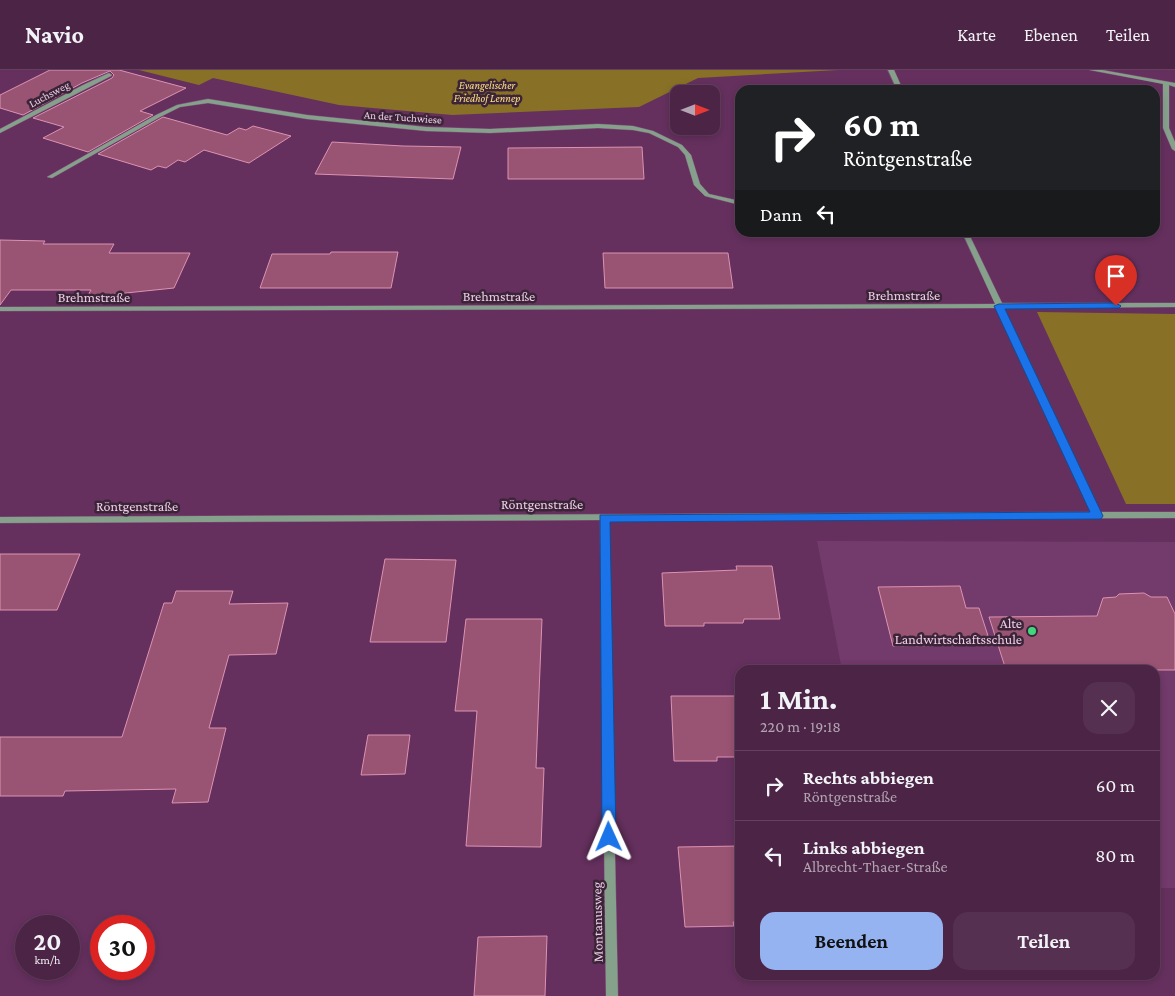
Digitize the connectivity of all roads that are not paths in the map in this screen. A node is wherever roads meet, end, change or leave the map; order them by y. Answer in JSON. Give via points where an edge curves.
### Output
{"nodes":[{"id":1,"x":891,"y":70,"type":"edge"},
{"id":2,"x":1093,"y":70,"type":"edge"},
{"id":3,"x":109,"y":76,"type":"dead end"},
{"id":4,"x":1166,"y":84,"type":"junction"},
{"id":5,"x":898,"y":85,"type":"edge"},
{"id":6,"x":1175,"y":85,"type":"edge"},
{"id":7,"x":0,"y":131,"type":"edge"},
{"id":8,"x":1175,"y":150,"type":"edge"},
{"id":9,"x":50,"y":177,"type":"dead end"},
{"id":10,"x":735,"y":202,"type":"edge"},
{"id":11,"x":967,"y":237,"type":"edge"},
{"id":12,"x":1175,"y":305,"type":"edge"},
{"id":13,"x":999,"y":306,"type":"junction"},
{"id":14,"x":0,"y":309,"type":"edge"},
{"id":15,"x":1175,"y":515,"type":"edge"},
{"id":16,"x":1097,"y":516,"type":"junction"},
{"id":17,"x":604,"y":518,"type":"junction"},
{"id":18,"x":0,"y":520,"type":"edge"},
{"id":19,"x":612,"y":996,"type":"edge"}],
"edges":[{"from":1,"to":5,"type":"street"},
{"from":2,"to":4,"type":"street"},
{"from":3,"to":7,"type":"street","name":"Luchsweg"},
{"from":4,"to":6,"type":"street"},
{"from":4,"to":8,"type":"street","via":[[1166,128]]},
{"from":9,"to":10,"type":"street","name":"An der Tuchwiese","via":[[158,116],[179,106],[208,101],[306,117],[426,129],[633,128],[651,132],[680,146],[688,155],[696,184],[707,194]]},
{"from":11,"to":13,"type":"street"},
{"from":12,"to":13,"type":"street"},
{"from":13,"to":14,"type":"street","name":"Brehmstraße"},
{"from":13,"to":16,"type":"street"},
{"from":15,"to":16,"type":"street","name":"Röntgenstraße"},
{"from":16,"to":17,"type":"street","name":"Röntgenstraße"},
{"from":17,"to":18,"type":"street","name":"Röntgenstraße"},
{"from":17,"to":19,"type":"street","name":"Montanusweg"}]}
